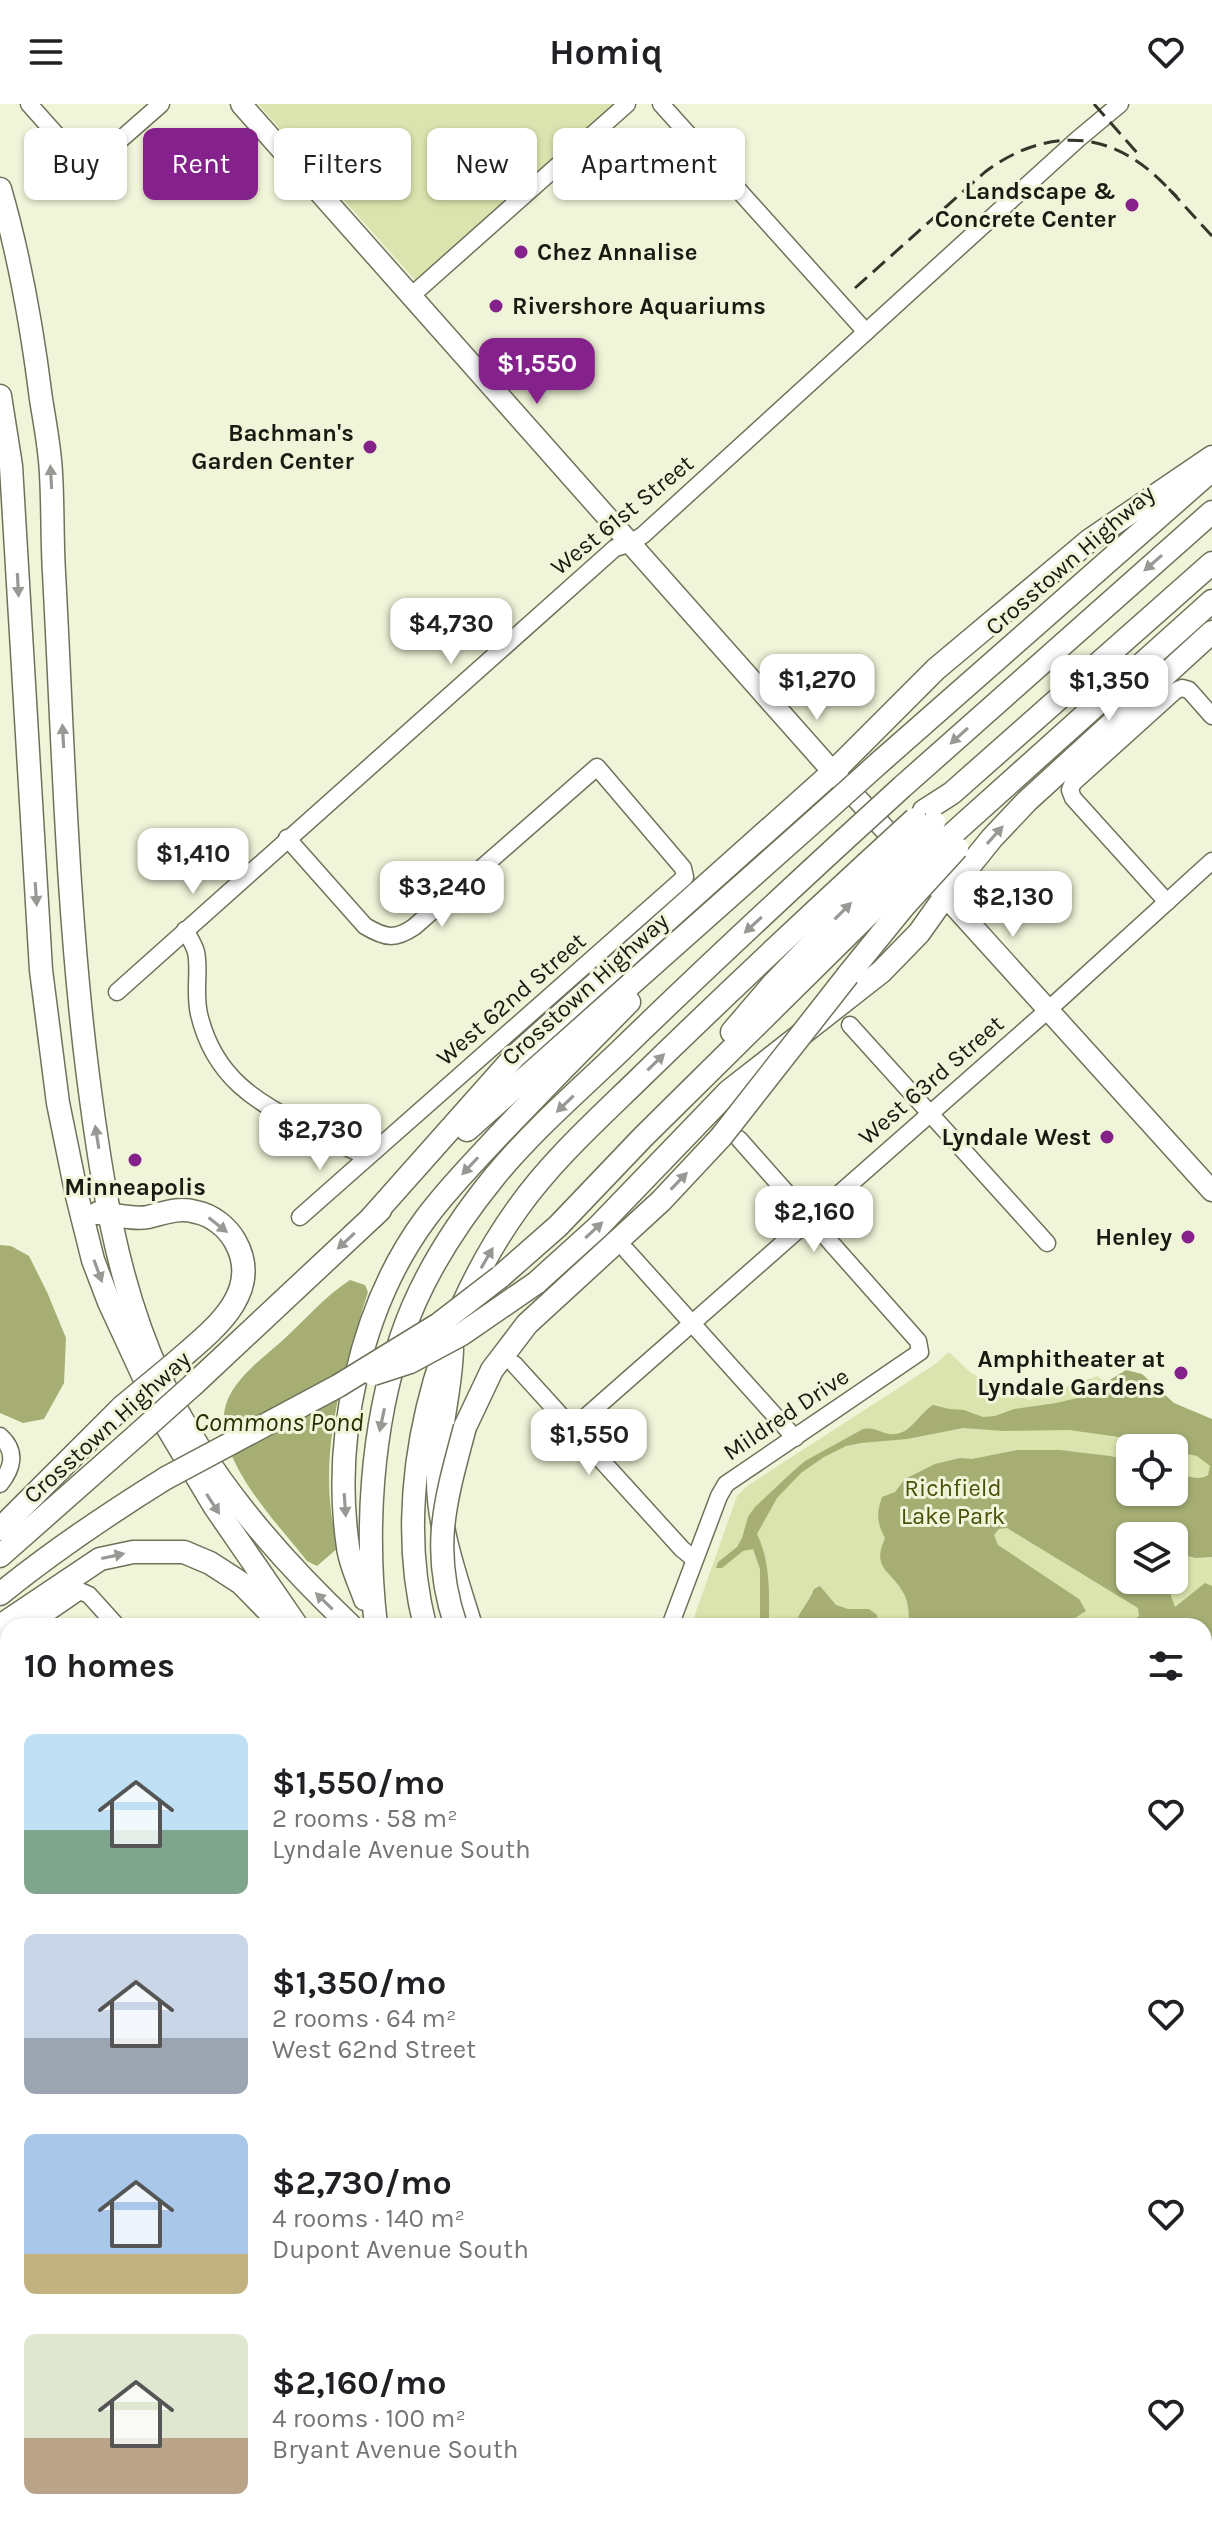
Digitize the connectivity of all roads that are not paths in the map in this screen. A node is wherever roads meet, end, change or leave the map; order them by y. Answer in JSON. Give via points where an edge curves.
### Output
{"nodes":[{"id":1,"x":29,"y":104,"type":"edge"},
{"id":2,"x":161,"y":104,"type":"edge"},
{"id":3,"x":241,"y":104,"type":"edge"},
{"id":4,"x":627,"y":104,"type":"edge"},
{"id":5,"x":661,"y":104,"type":"edge"},
{"id":6,"x":1120,"y":104,"type":"edge"},
{"id":7,"x":0,"y":189,"type":"edge"},
{"id":8,"x":411,"y":296,"type":"junction"},
{"id":9,"x":866,"y":332,"type":"junction"},
{"id":10,"x":0,"y":396,"type":"edge"},
{"id":11,"x":1212,"y":457,"type":"edge"},
{"id":12,"x":1212,"y":470,"type":"edge"},
{"id":13,"x":1212,"y":512,"type":"edge"},
{"id":14,"x":629,"y":544,"type":"junction"},
{"id":15,"x":1212,"y":563,"type":"edge"},
{"id":16,"x":1212,"y":601,"type":"edge"},
{"id":17,"x":1212,"y":632,"type":"edge"},
{"id":18,"x":1212,"y":716,"type":"edge"},
{"id":19,"x":833,"y":772,"type":"junction"},
{"id":20,"x":941,"y":830,"type":"junction"},
{"id":21,"x":287,"y":838,"type":"junction"},
{"id":22,"x":1212,"y":861,"type":"edge"},
{"id":23,"x":885,"y":885,"type":"junction"},
{"id":24,"x":946,"y":895,"type":"junction"},
{"id":25,"x":1167,"y":902,"type":"junction"},
{"id":26,"x":185,"y":930,"type":"junction"},
{"id":27,"x":674,"y":944,"type":"junction"},
{"id":28,"x":117,"y":992,"type":"dead end"},
{"id":29,"x":1048,"y":1010,"type":"junction"},
{"id":30,"x":850,"y":1025,"type":"dead end"},
{"id":31,"x":929,"y":1113,"type":"junction"},
{"id":32,"x":730,"y":1138,"type":"junction"},
{"id":33,"x":366,"y":1156,"type":"junction"},
{"id":34,"x":1212,"y":1191,"type":"edge"},
{"id":35,"x":77,"y":1196,"type":"junction"},
{"id":36,"x":110,"y":1214,"type":"junction"},
{"id":37,"x":146,"y":1217,"type":"junction"},
{"id":38,"x":300,"y":1217,"type":"dead end"},
{"id":39,"x":372,"y":1217,"type":"junction"},
{"id":40,"x":810,"y":1220,"type":"junction"},
{"id":41,"x":1047,"y":1243,"type":"dead end"},
{"id":42,"x":627,"y":1251,"type":"dead end"},
{"id":43,"x":124,"y":1273,"type":"junction"},
{"id":44,"x":692,"y":1323,"type":"junction"},
{"id":45,"x":453,"y":1328,"type":"junction"},
{"id":46,"x":514,"y":1364,"type":"dead end"},
{"id":47,"x":338,"y":1386,"type":"junction"},
{"id":48,"x":573,"y":1428,"type":"junction"},
{"id":49,"x":0,"y":1436,"type":"edge"},
{"id":50,"x":795,"y":1438,"type":"junction"},
{"id":51,"x":0,"y":1484,"type":"edge"},
{"id":52,"x":0,"y":1529,"type":"edge"},
{"id":53,"x":0,"y":1556,"type":"edge"},
{"id":54,"x":694,"y":1559,"type":"junction"},
{"id":55,"x":0,"y":1594,"type":"edge"},
{"id":56,"x":12,"y":1618,"type":"edge"},
{"id":57,"x":41,"y":1618,"type":"edge"},
{"id":58,"x":110,"y":1618,"type":"edge"},
{"id":59,"x":275,"y":1618,"type":"edge"},
{"id":60,"x":291,"y":1618,"type":"edge"},
{"id":61,"x":343,"y":1618,"type":"edge"},
{"id":62,"x":372,"y":1618,"type":"edge"},
{"id":63,"x":374,"y":1618,"type":"edge"},
{"id":64,"x":423,"y":1618,"type":"edge"},
{"id":65,"x":453,"y":1618,"type":"edge"},
{"id":66,"x":469,"y":1618,"type":"edge"},
{"id":67,"x":673,"y":1618,"type":"edge"}],
"edges":[{"from":1,"to":2,"type":"street","via":[[87,169]]},
{"from":3,"to":8,"type":"main road"},
{"from":4,"to":8,"type":"street"},
{"from":5,"to":9,"type":"street"},
{"from":6,"to":9,"type":"street","name":"West 61st Street"},
{"from":36,"to":7,"type":"highway","one_way":true,"via":[[77,979],[51,471],[30,315]]},
{"from":8,"to":14,"type":"main road"},
{"from":9,"to":14,"type":"street","name":"West 61st Street"},
{"from":10,"to":35,"type":"highway","one_way":true,"via":[[11,466],[41,970],[56,1092]]},
{"from":11,"to":19,"type":"highway","via":[[1090,540],[936,669]]},
{"from":12,"to":27,"type":"highway","name":"Crosstown Highway","bridge":true},
{"from":13,"to":63,"type":"highway","one_way":true,"bridge":true,"via":[[844,840],[495,1176],[446,1245],[401,1338],[379,1428],[370,1530]]},
{"from":14,"to":19,"type":"main road"},
{"from":14,"to":21,"type":"street","name":"West 61st Street","via":[[615,548]]},
{"from":15,"to":20,"type":"highway","via":[[952,793]]},
{"from":16,"to":20,"type":"highway","via":[[1033,759]]},
{"from":24,"to":17,"type":"highway","one_way":true,"via":[[1027,801]]},
{"from":18,"to":25,"type":"street","via":[[1189,690],[1175,691],[1070,790]]},
{"from":19,"to":24,"type":"main road"},
{"from":19,"to":39,"type":"highway","via":[[515,1056]]},
{"from":20,"to":23,"type":"highway","bridge":true},
{"from":20,"to":23,"type":"highway","bridge":true},
{"from":21,"to":26,"type":"street","name":"West 61st Street"},
{"from":21,"to":33,"type":"street","name":"West 62nd Street","via":[[365,926],[389,937],[402,936],[597,767],[683,868],[685,877]]},
{"from":22,"to":25,"type":"street","name":"West 63rd Street"},
{"from":23,"to":32,"type":"highway","bridge":true,"via":[[848,975]]},
{"from":45,"to":23,"type":"highway","one_way":true,"via":[[483,1264],[518,1208],[563,1154],[708,1012]]},
{"from":23,"to":47,"type":"highway","bridge":true,"via":[[558,1226],[439,1324]]},
{"from":24,"to":29,"type":"main road"},
{"from":47,"to":24,"type":"highway","one_way":true,"bridge":true,"via":[[410,1362],[536,1283],[598,1227],[729,1091],[881,972]]},
{"from":25,"to":29,"type":"street","name":"West 63rd Street"},
{"from":26,"to":28,"type":"street","name":"West 61st Street"},
{"from":26,"to":33,"type":"street","via":[[196,952],[199,1014],[219,1061],[234,1080],[273,1111]]},
{"from":27,"to":39,"type":"highway","name":"Crosstown Highway"},
{"from":27,"to":62,"type":"highway","one_way":true,"via":[[649,982],[452,1186],[392,1275],[369,1329],[349,1405],[343,1480],[348,1550]]},
{"from":29,"to":31,"type":"street","name":"West 63rd Street"},
{"from":29,"to":34,"type":"main road"},
{"from":30,"to":31,"type":"street"},
{"from":31,"to":40,"type":"street","name":"West 63rd Street"},
{"from":31,"to":41,"type":"street"},
{"from":32,"to":40,"type":"street"},
{"from":65,"to":32,"type":"highway","one_way":true,"bridge":true,"via":[[440,1546],[446,1497],[465,1427],[492,1370],[527,1324]]},
{"from":33,"to":38,"type":"street","name":"West 62nd Street"},
{"from":35,"to":36,"type":"highway","via":[[94,1213]]},
{"from":35,"to":60,"type":"highway","one_way":true,"via":[[109,1302],[166,1425]]},
{"from":36,"to":37,"type":"highway"},
{"from":36,"to":43,"type":"highway"},
{"from":37,"to":43,"type":"highway","via":[[128,1241]]},
{"from":37,"to":52,"type":"highway","one_way":true,"bridge":true,"via":[[181,1209],[200,1212],[224,1228],[237,1244],[243,1275],[230,1311],[122,1407]]},
{"from":39,"to":53,"type":"highway","name":"Crosstown Highway","one_way":true,"bridge":true},
{"from":40,"to":44,"type":"street","name":"West 63rd Street"},
{"from":40,"to":50,"type":"street","name":"Mildred Drive","via":[[918,1341],[920,1352]]},
{"from":42,"to":44,"type":"street"},
{"from":61,"to":43,"type":"highway","one_way":true,"via":[[240,1508],[189,1430],[140,1329]]},
{"from":44,"to":48,"type":"street","name":"West 63rd Street"},
{"from":44,"to":50,"type":"street"},
{"from":45,"to":64,"type":"highway","via":[[427,1409],[415,1489],[413,1533]]},
{"from":45,"to":66,"type":"highway","via":[[438,1480],[443,1522]]},
{"from":46,"to":48,"type":"street"},
{"from":47,"to":55,"type":"highway","bridge":true,"via":[[166,1478],[47,1556]]},
{"from":48,"to":54,"type":"street"},
{"from":49,"to":51,"type":"street","via":[[12,1456]]},
{"from":50,"to":54,"type":"street","name":"Mildred Drive","via":[[726,1484]]},
{"from":54,"to":67,"type":"street","name":"Mildred Drive"},
{"from":56,"to":59,"type":"highway","one_way":true,"via":[[100,1559],[133,1552],[184,1552],[210,1563],[241,1583]]},
{"from":57,"to":58,"type":"street","via":[[80,1591]]}]}
